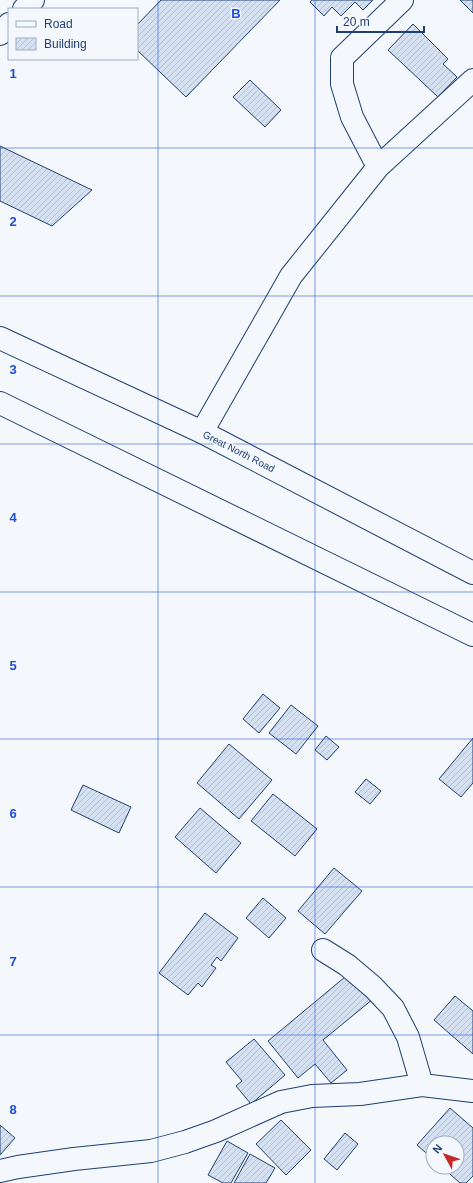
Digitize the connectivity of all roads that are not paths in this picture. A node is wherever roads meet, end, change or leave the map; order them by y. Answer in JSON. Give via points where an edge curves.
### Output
{"nodes":[{"id":1,"x":33,"y":0,"type":"edge"},
{"id":2,"x":402,"y":0,"type":"edge"},
{"id":3,"x":25,"y":8,"type":"edge"},
{"id":4,"x":8,"y":25,"type":"edge"},
{"id":5,"x":0,"y":34,"type":"edge"},
{"id":6,"x":473,"y":80,"type":"edge"},
{"id":7,"x":378,"y":168,"type":"junction"},
{"id":8,"x":0,"y":338,"type":"edge"},
{"id":9,"x":0,"y":403,"type":"edge"},
{"id":10,"x":202,"y":432,"type":"junction"},
{"id":11,"x":473,"y":573,"type":"edge"},
{"id":12,"x":473,"y":635,"type":"edge"},
{"id":13,"x":323,"y":950,"type":"dead end"},
{"id":14,"x":422,"y":1085,"type":"junction"},
{"id":15,"x":473,"y":1091,"type":"edge"},
{"id":16,"x":0,"y":1171,"type":"edge"}],
"edges":[{"from":1,"to":3,"type":"main road"},
{"from":2,"to":7,"type":"main road","via":[[342,58],[342,84],[352,117]]},
{"from":4,"to":5,"type":"main road"},
{"from":6,"to":7,"type":"main road"},
{"from":7,"to":10,"type":"main road","via":[[291,276]]},
{"from":8,"to":10,"type":"main road","name":"Great North Road"},
{"from":9,"to":12,"type":"main road"},
{"from":10,"to":11,"type":"main road","name":"Great North Road"},
{"from":13,"to":14,"type":"main road","via":[[348,965],[393,1008],[408,1037]]},
{"from":14,"to":15,"type":"main road"},
{"from":14,"to":16,"type":"main road","via":[[360,1094],[312,1096],[281,1102],[216,1131],[151,1151],[74,1159]]}]}
